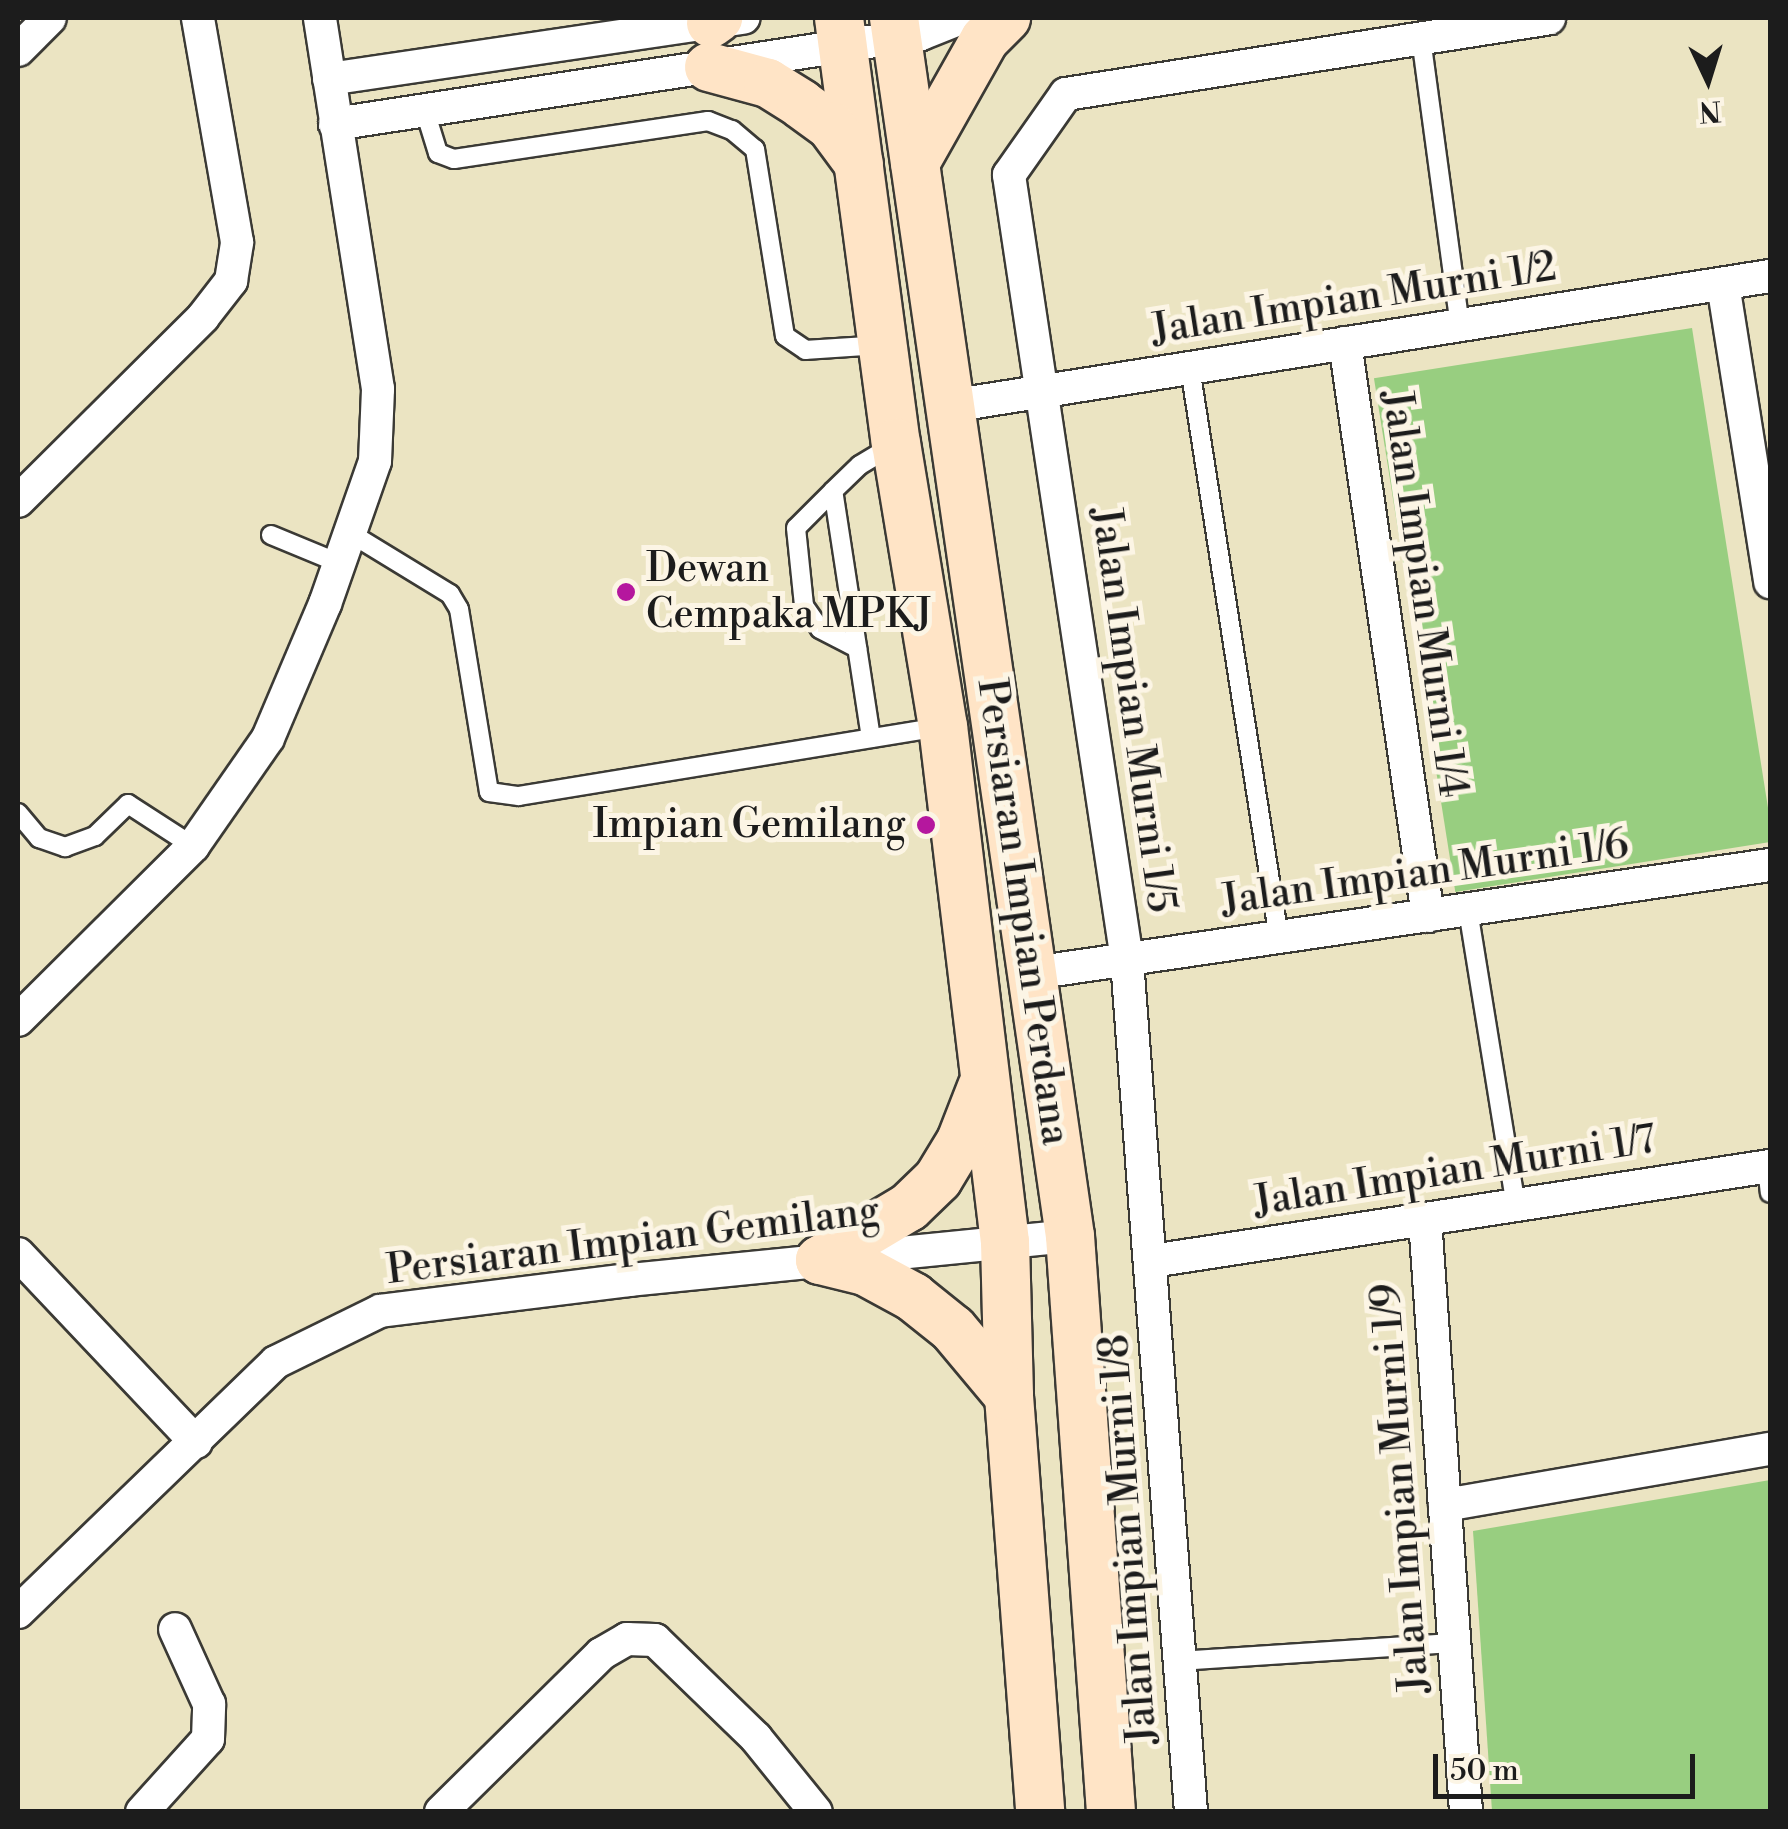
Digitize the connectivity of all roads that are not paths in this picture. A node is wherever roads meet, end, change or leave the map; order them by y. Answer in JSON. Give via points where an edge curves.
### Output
{"nodes":[{"id":1,"x":50,"y":18,"type":"edge"},
{"id":2,"x":198,"y":18,"type":"edge"},
{"id":3,"x":320,"y":18,"type":"edge"},
{"id":4,"x":961,"y":18,"type":"edge"},
{"id":5,"x":1006,"y":18,"type":"edge"},
{"id":6,"x":1549,"y":18,"type":"edge"},
{"id":7,"x":896,"y":28,"type":"edge"},
{"id":8,"x":721,"y":31,"type":"edge"},
{"id":9,"x":841,"y":32,"type":"edge"},
{"id":10,"x":1421,"y":38,"type":"junction"},
{"id":11,"x":18,"y":50,"type":"edge"},
{"id":12,"x":328,"y":78,"type":"junction"},
{"id":13,"x":425,"y":111,"type":"junction"},
{"id":14,"x":335,"y":124,"type":"junction"},
{"id":15,"x":915,"y":163,"type":"junction"},
{"id":16,"x":858,"y":164,"type":"junction"},
{"id":17,"x":1770,"y":276,"type":"edge"},
{"id":18,"x":1722,"y":284,"type":"junction"},
{"id":19,"x":1460,"y":325,"type":"junction"},
{"id":20,"x":1345,"y":343,"type":"junction"},
{"id":21,"x":883,"y":345,"type":"junction"},
{"id":22,"x":1190,"y":368,"type":"junction"},
{"id":23,"x":1042,"y":391,"type":"junction"},
{"id":24,"x":950,"y":406,"type":"junction"},
{"id":25,"x":896,"y":443,"type":"junction"},
{"id":26,"x":834,"y":491,"type":"junction"},
{"id":27,"x":18,"y":502,"type":"edge"},
{"id":28,"x":270,"y":535,"type":"dead end"},
{"id":29,"x":344,"y":548,"type":"junction"},
{"id":30,"x":1770,"y":582,"type":"edge"},
{"id":31,"x":857,"y":648,"type":"junction"},
{"id":32,"x":943,"y":726,"type":"junction"},
{"id":33,"x":871,"y":738,"type":"junction"},
{"id":34,"x":18,"y":813,"type":"edge"},
{"id":35,"x":193,"y":846,"type":"junction"},
{"id":36,"x":1770,"y":866,"type":"edge"},
{"id":37,"x":1468,"y":910,"type":"junction"},
{"id":38,"x":1428,"y":916,"type":"junction"},
{"id":39,"x":1279,"y":938,"type":"junction"},
{"id":40,"x":1127,"y":960,"type":"junction"},
{"id":41,"x":1032,"y":974,"type":"junction"},
{"id":42,"x":18,"y":1020,"type":"edge"},
{"id":43,"x":983,"y":1085,"type":"junction"},
{"id":44,"x":1769,"y":1175,"type":"edge"},
{"id":45,"x":1516,"y":1205,"type":"junction"},
{"id":46,"x":1425,"y":1219,"type":"junction"},
{"id":47,"x":1070,"y":1236,"type":"junction"},
{"id":48,"x":1004,"y":1242,"type":"junction"},
{"id":49,"x":18,"y":1254,"type":"edge"},
{"id":50,"x":820,"y":1260,"type":"junction"},
{"id":51,"x":1152,"y":1261,"type":"junction"},
{"id":52,"x":1010,"y":1396,"type":"junction"},
{"id":53,"x":196,"y":1442,"type":"junction"},
{"id":54,"x":1770,"y":1450,"type":"edge"},
{"id":55,"x":1445,"y":1505,"type":"junction"},
{"id":56,"x":23,"y":1596,"type":"edge"},
{"id":57,"x":175,"y":1629,"type":"dead end"},
{"id":58,"x":1454,"y":1644,"type":"junction"},
{"id":59,"x":1180,"y":1661,"type":"junction"},
{"id":60,"x":142,"y":1812,"type":"edge"},
{"id":61,"x":441,"y":1812,"type":"edge"},
{"id":62,"x":816,"y":1812,"type":"edge"},
{"id":63,"x":1040,"y":1812,"type":"edge"},
{"id":64,"x":1112,"y":1812,"type":"edge"},
{"id":65,"x":1191,"y":1812,"type":"edge"},
{"id":66,"x":1466,"y":1812,"type":"edge"}],
"edges":[{"from":1,"to":11,"type":"street"},
{"from":2,"to":27,"type":"street","via":[[237,242],[231,280],[203,317]]},
{"from":3,"to":12,"type":"street"},
{"from":4,"to":7,"type":"street","via":[[921,34]]},
{"from":5,"to":15,"type":"street","via":[[985,38]]},
{"from":6,"to":10,"type":"street"},
{"from":7,"to":9,"type":"street"},
{"from":7,"to":15,"type":"street","name":"Persiaran Impian Perdana"},
{"from":8,"to":9,"type":"street"},
{"from":8,"to":12,"type":"street"},
{"from":8,"to":13,"type":"street"},
{"from":8,"to":16,"type":"street","via":[[768,83],[831,126]]},
{"from":9,"to":16,"type":"street","name":"Persiaran Impian Perdana"},
{"from":10,"to":19,"type":"lane"},
{"from":10,"to":23,"type":"street","name":"Jalan Impian Murni 1/5","via":[[1066,94],[1009,174]]},
{"from":12,"to":14,"type":"street"},
{"from":13,"to":14,"type":"street"},
{"from":13,"to":21,"type":"lane","via":[[438,154],[454,159],[708,121],[732,130],[755,149],[785,336],[806,350]]},
{"from":14,"to":29,"type":"street","via":[[378,389],[374,460]]},
{"from":15,"to":24,"type":"street","name":"Persiaran Impian Perdana"},
{"from":16,"to":21,"type":"street","name":"Persiaran Impian Perdana"},
{"from":17,"to":18,"type":"street","name":"Jalan Impian Murni 1/2"},
{"from":18,"to":19,"type":"street","name":"Jalan Impian Murni 1/2"},
{"from":18,"to":30,"type":"street"},
{"from":19,"to":20,"type":"street","name":"Jalan Impian Murni 1/2"},
{"from":20,"to":22,"type":"street","name":"Jalan Impian Murni 1/2"},
{"from":20,"to":38,"type":"street","name":"Jalan Impian Murni 1/4"},
{"from":21,"to":25,"type":"street","name":"Persiaran Impian Perdana"},
{"from":22,"to":23,"type":"street","name":"Jalan Impian Murni 1/2"},
{"from":22,"to":39,"type":"lane"},
{"from":23,"to":24,"type":"street","name":"Jalan Impian Murni 1/2"},
{"from":23,"to":40,"type":"street","name":"Jalan Impian Murni 1/5"},
{"from":24,"to":41,"type":"street","name":"Persiaran Impian Perdana"},
{"from":25,"to":26,"type":"lane"},
{"from":25,"to":32,"type":"street","name":"Persiaran Impian Perdana"},
{"from":26,"to":31,"type":"lane"},
{"from":26,"to":31,"type":"lane","via":[[796,528],[804,606],[820,629]]},
{"from":28,"to":29,"type":"lane"},
{"from":29,"to":33,"type":"lane","via":[[450,594],[459,608],[489,792],[519,796]]},
{"from":29,"to":35,"type":"street","via":[[268,738]]},
{"from":31,"to":33,"type":"lane"},
{"from":32,"to":33,"type":"lane"},
{"from":32,"to":43,"type":"street","name":"Persiaran Impian Perdana"},
{"from":34,"to":35,"type":"lane","via":[[40,838],[65,847],[95,836],[128,804]]},
{"from":35,"to":42,"type":"street"},
{"from":36,"to":37,"type":"street","name":"Jalan Impian Murni 1/6"},
{"from":37,"to":38,"type":"street","name":"Jalan Impian Murni 1/6"},
{"from":37,"to":45,"type":"lane"},
{"from":38,"to":39,"type":"street","name":"Jalan Impian Murni 1/6"},
{"from":39,"to":40,"type":"street","name":"Jalan Impian Murni 1/6"},
{"from":40,"to":41,"type":"street","name":"Jalan Impian Murni 1/6"},
{"from":40,"to":51,"type":"street","name":"Jalan Impian Murni 1/5"},
{"from":41,"to":47,"type":"street","name":"Persiaran Impian Perdana"},
{"from":43,"to":48,"type":"street","name":"Persiaran Impian Perdana"},
{"from":43,"to":50,"type":"street","via":[[938,1179],[909,1207]]},
{"from":44,"to":45,"type":"street","name":"Jalan Impian Murni 1/7"},
{"from":45,"to":46,"type":"street","name":"Jalan Impian Murni 1/7"},
{"from":46,"to":51,"type":"street","name":"Jalan Impian Murni 1/7"},
{"from":46,"to":55,"type":"street","name":"Jalan Impian Murni 1/9"},
{"from":47,"to":48,"type":"street","name":"Persiaran Impian Gemilang"},
{"from":47,"to":64,"type":"street","name":"Persiaran Impian Perdana"},
{"from":48,"to":50,"type":"street","name":"Persiaran Impian Gemilang"},
{"from":48,"to":52,"type":"street","name":"Persiaran Impian Perdana"},
{"from":49,"to":53,"type":"street"},
{"from":50,"to":52,"type":"street","via":[[865,1271],[913,1297],[954,1329]]},
{"from":50,"to":53,"type":"street","name":"Persiaran Impian Gemilang","via":[[380,1311],[276,1362]]},
{"from":51,"to":59,"type":"street","name":"Jalan Impian Murni 1/8"},
{"from":52,"to":63,"type":"street","name":"Persiaran Impian Perdana"},
{"from":53,"to":56,"type":"street","name":"Persiaran Impian Gemilang"},
{"from":54,"to":55,"type":"street"},
{"from":55,"to":58,"type":"street","name":"Jalan Impian Murni 1/9"},
{"from":57,"to":60,"type":"street","via":[[209,1704],[208,1739]]},
{"from":58,"to":59,"type":"lane"},
{"from":58,"to":66,"type":"street","name":"Jalan Impian Murni 1/9"},
{"from":59,"to":65,"type":"street","name":"Jalan Impian Murni 1/8"},
{"from":61,"to":62,"type":"street","via":[[600,1654],[627,1639],[654,1640],[756,1738]]}]}
